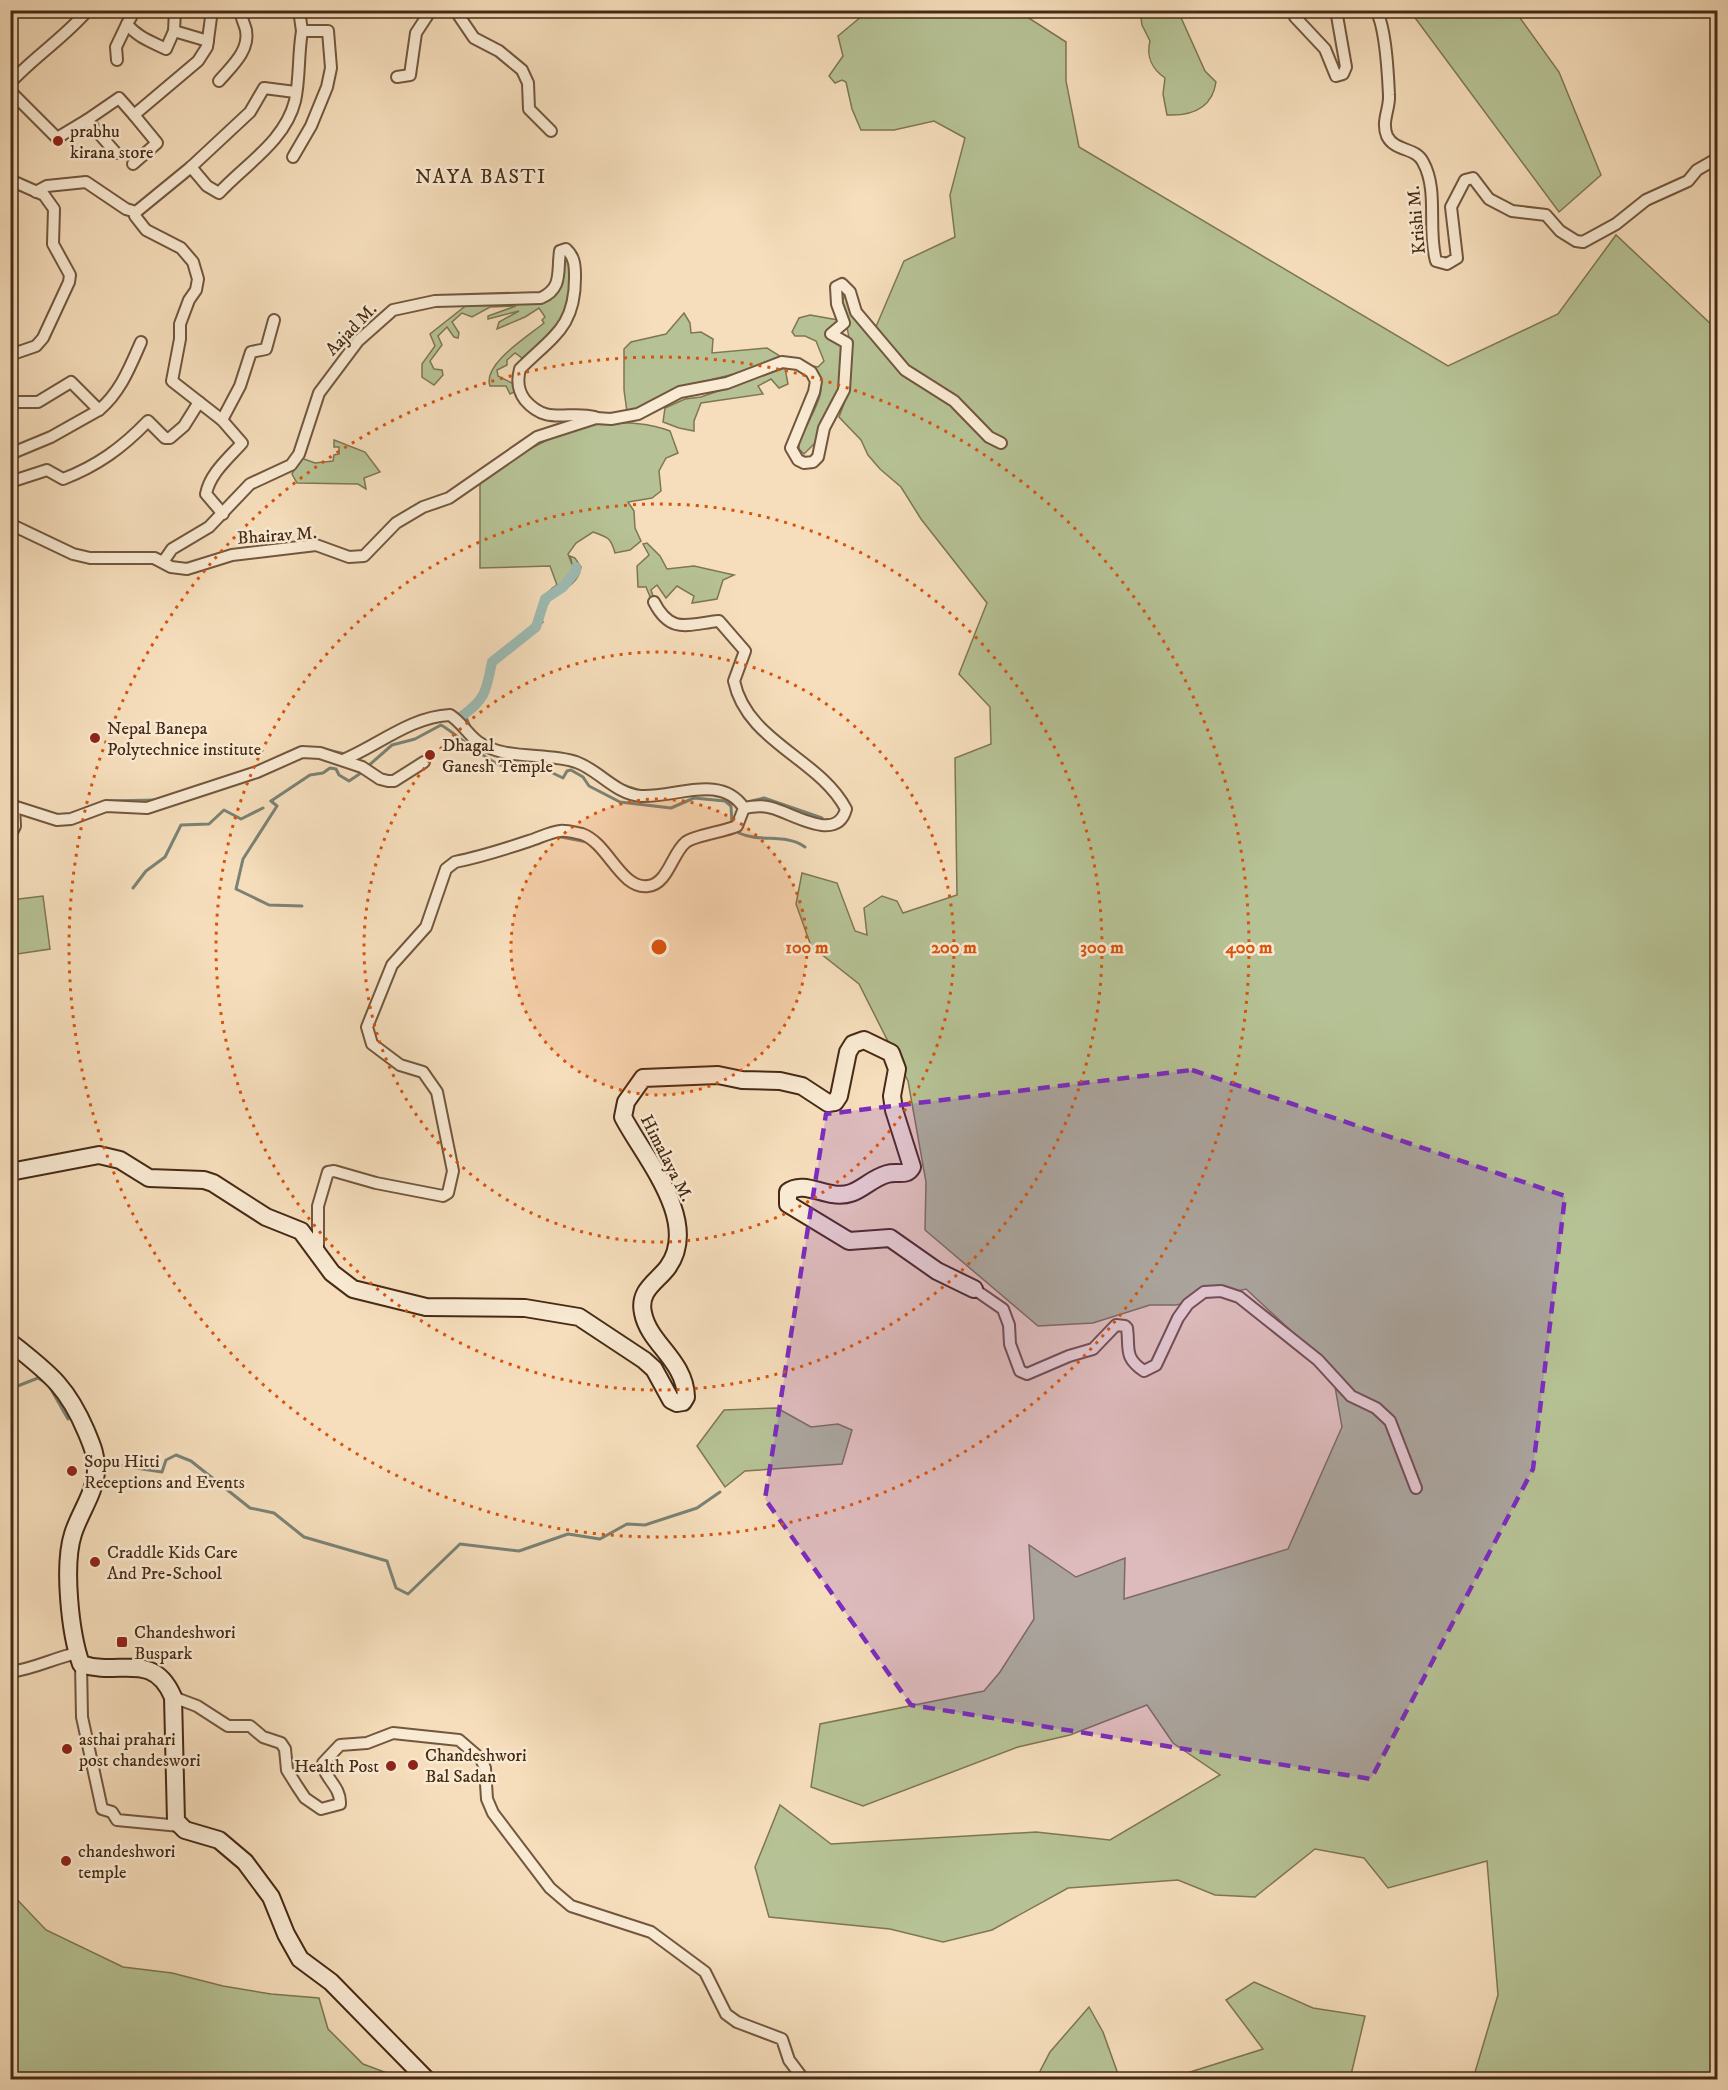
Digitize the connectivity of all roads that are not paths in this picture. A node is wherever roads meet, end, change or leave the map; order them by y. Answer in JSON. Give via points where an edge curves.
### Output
{"nodes":[{"id":1,"x":88,"y":10,"type":"edge"},
{"id":2,"x":135,"y":10,"type":"edge"},
{"id":3,"x":175,"y":10,"type":"edge"},
{"id":4,"x":212,"y":10,"type":"edge"},
{"id":5,"x":240,"y":10,"type":"edge"},
{"id":6,"x":299,"y":10,"type":"edge"},
{"id":7,"x":431,"y":10,"type":"edge"},
{"id":8,"x":455,"y":10,"type":"edge"},
{"id":9,"x":1295,"y":10,"type":"edge"},
{"id":10,"x":1336,"y":10,"type":"edge"},
{"id":11,"x":1376,"y":10,"type":"edge"},
{"id":12,"x":128,"y":24,"type":"junction"},
{"id":13,"x":174,"y":31,"type":"junction"},
{"id":14,"x":302,"y":32,"type":"junction"},
{"id":15,"x":208,"y":41,"type":"junction"},
{"id":16,"x":117,"y":60,"type":"dead end"},
{"id":17,"x":397,"y":76,"type":"dead end"},
{"id":18,"x":219,"y":81,"type":"dead end"},
{"id":19,"x":10,"y":83,"type":"edge"},
{"id":20,"x":10,"y":91,"type":"edge"},
{"id":21,"x":295,"y":92,"type":"junction"},
{"id":22,"x":134,"y":115,"type":"junction"},
{"id":23,"x":87,"y":120,"type":"junction"},
{"id":24,"x":551,"y":131,"type":"dead end"},
{"id":25,"x":116,"y":153,"type":"dead end"},
{"id":26,"x":293,"y":156,"type":"dead end"},
{"id":27,"x":1718,"y":158,"type":"edge"},
{"id":28,"x":132,"y":164,"type":"dead end"},
{"id":29,"x":191,"y":167,"type":"junction"},
{"id":30,"x":11,"y":182,"type":"edge"},
{"id":31,"x":36,"y":192,"type":"junction"},
{"id":32,"x":136,"y":212,"type":"junction"},
{"id":33,"x":274,"y":320,"type":"dead end"},
{"id":34,"x":141,"y":342,"type":"dead end"},
{"id":35,"x":10,"y":355,"type":"edge"},
{"id":36,"x":10,"y":402,"type":"edge"},
{"id":37,"x":199,"y":402,"type":"junction"},
{"id":38,"x":99,"y":410,"type":"junction"},
{"id":39,"x":596,"y":418,"type":"junction"},
{"id":40,"x":222,"y":420,"type":"junction"},
{"id":41,"x":1001,"y":443,"type":"dead end"},
{"id":42,"x":10,"y":454,"type":"edge"},
{"id":43,"x":10,"y":482,"type":"edge"},
{"id":44,"x":223,"y":514,"type":"junction"},
{"id":45,"x":10,"y":524,"type":"edge"},
{"id":46,"x":154,"y":558,"type":"junction"},
{"id":47,"x":654,"y":602,"type":"dead end"},
{"id":48,"x":343,"y":760,"type":"junction"},
{"id":49,"x":424,"y":762,"type":"dead end"},
{"id":50,"x":12,"y":806,"type":"edge"},
{"id":51,"x":744,"y":808,"type":"junction"},
{"id":52,"x":10,"y":836,"type":"edge"},
{"id":53,"x":10,"y":1172,"type":"edge"},
{"id":54,"x":318,"y":1252,"type":"junction"},
{"id":55,"x":974,"y":1289,"type":"joint"},
{"id":56,"x":10,"y":1342,"type":"edge"},
{"id":57,"x":1416,"y":1488,"type":"dead end"},
{"id":58,"x":79,"y":1658,"type":"junction"},
{"id":59,"x":10,"y":1672,"type":"edge"},
{"id":60,"x":172,"y":1697,"type":"junction"},
{"id":61,"x":180,"y":1826,"type":"junction"},
{"id":62,"x":427,"y":2079,"type":"edge"},
{"id":63,"x":804,"y":2079,"type":"edge"}],
"edges":[{"from":1,"to":19,"type":"street"},
{"from":2,"to":12,"type":"street"},
{"from":3,"to":13,"type":"street"},
{"from":4,"to":15,"type":"street"},
{"from":5,"to":18,"type":"street","via":[[246,32],[244,46],[237,64]]},
{"from":6,"to":14,"type":"street"},
{"from":7,"to":17,"type":"street","via":[[416,33],[410,75]]},
{"from":8,"to":24,"type":"street","via":[[474,38],[499,51],[522,70],[528,83],[529,109]]},
{"from":9,"to":10,"type":"street","via":[[1295,17],[1325,49],[1336,75],[1343,74],[1346,67]]},
{"from":11,"to":27,"type":"street","name":"Krishi M.","via":[[1382,22],[1387,58],[1387,136],[1395,145],[1423,160],[1433,192],[1431,244],[1436,261],[1447,264],[1457,258],[1451,207],[1465,180],[1473,178],[1489,199],[1512,211],[1546,215],[1560,231],[1583,242],[1616,224],[1646,200],[1688,181],[1697,170]]},
{"from":12,"to":13,"type":"street","via":[[132,31],[166,49]]},
{"from":12,"to":16,"type":"street","via":[[116,47]]},
{"from":13,"to":15,"type":"street"},
{"from":14,"to":21,"type":"street"},
{"from":14,"to":26,"type":"street","via":[[328,30],[331,68],[321,104]]},
{"from":15,"to":22,"type":"street","via":[[198,62]]},
{"from":20,"to":23,"type":"street","via":[[57,138]]},
{"from":21,"to":29,"type":"street","via":[[264,88],[250,112]]},
{"from":21,"to":29,"type":"street","via":[[288,121],[265,150],[219,193],[207,186]]},
{"from":22,"to":23,"type":"street","via":[[119,98]]},
{"from":22,"to":28,"type":"street","via":[[157,143]]},
{"from":23,"to":25,"type":"street"},
{"from":29,"to":32,"type":"street"},
{"from":30,"to":31,"type":"street"},
{"from":31,"to":32,"type":"street","via":[[47,186],[86,182]]},
{"from":31,"to":35,"type":"street","via":[[44,195],[54,209],[53,244],[70,275],[69,282],[44,338],[36,346]]},
{"from":32,"to":37,"type":"street","via":[[146,230],[181,248],[193,261],[198,279],[196,291],[180,324],[172,381]]},
{"from":33,"to":40,"type":"street","via":[[266,349],[251,351],[240,386]]},
{"from":34,"to":38,"type":"street","via":[[127,374],[110,401]]},
{"from":36,"to":38,"type":"street","via":[[38,402],[72,382]]},
{"from":37,"to":40,"type":"street"},
{"from":37,"to":43,"type":"street","via":[[184,426],[170,438],[165,438],[148,421],[119,450],[88,469],[63,479],[47,470]]},
{"from":38,"to":42,"type":"street"},
{"from":39,"to":41,"type":"street","via":[[626,418],[680,392],[727,382],[782,362],[798,364],[811,372],[816,381],[791,447],[798,460],[813,462],[818,457],[824,428],[844,390],[847,343],[831,334],[844,323],[836,293],[842,284],[850,292],[856,312],[905,370],[954,401],[989,437]]},
{"from":39,"to":44,"type":"street","name":"Aajad M.","via":[[584,414],[545,415],[533,409],[522,396],[517,380],[520,369],[567,324],[576,295],[575,265],[566,249],[560,251],[558,285],[541,298],[435,301],[393,310],[377,321],[344,356],[319,393],[299,454],[291,465],[250,484]]},
{"from":39,"to":46,"type":"street","name":"Bhairav M.","via":[[537,438],[449,498],[423,507],[386,531],[364,556],[349,556],[316,545],[232,555],[187,569],[171,567]]},
{"from":40,"to":44,"type":"street","via":[[242,443],[216,472],[206,494]]},
{"from":44,"to":46,"type":"street","name":"Aajad M.","via":[[172,549],[163,562]]},
{"from":45,"to":46,"type":"street","name":"Aajad M.","via":[[73,554],[90,558]]},
{"from":47,"to":51,"type":"street","via":[[663,618],[680,627],[719,621],[727,627],[745,651],[734,681],[745,710],[770,737],[835,789],[846,809],[844,819],[835,825],[817,826],[770,807]]},
{"from":48,"to":49,"type":"street","via":[[380,779],[394,781]]},
{"from":48,"to":50,"type":"street","via":[[302,752],[276,766],[182,798],[147,808],[106,806],[71,819],[57,820]]},
{"from":48,"to":51,"type":"street","via":[[407,725],[450,715],[478,742],[503,751],[575,762],[637,796],[713,788],[736,796]]},
{"from":50,"to":52,"type":"street","via":[[15,826]]},
{"from":51,"to":54,"type":"street","via":[[737,826],[685,842],[666,872],[653,885],[645,887],[623,876],[605,851],[584,835],[560,831],[454,862],[446,869],[426,927],[392,965],[367,1027],[372,1044],[399,1065],[423,1072],[437,1092],[453,1171],[448,1193],[443,1196],[328,1172],[318,1206]]},
{"from":53,"to":54,"type":"street","name":"Himalaya M.","via":[[85,1156],[109,1155],[149,1178],[213,1183],[266,1217],[301,1231]]},
{"from":54,"to":55,"type":"street","name":"Himalaya M.","via":[[342,1283],[364,1294],[426,1307],[525,1308],[579,1317],[644,1360],[654,1369],[671,1400],[683,1402],[686,1389],[681,1374],[648,1324],[642,1304],[649,1286],[670,1265],[677,1238],[675,1215],[668,1194],[623,1117],[626,1102],[643,1078],[718,1075],[792,1083],[823,1101],[835,1102],[849,1049],[864,1040],[888,1051],[896,1063],[892,1096],[911,1161],[909,1172],[887,1174],[862,1190],[844,1195],[793,1188],[788,1192],[788,1204],[849,1241],[891,1238],[937,1270]]},
{"from":55,"to":57,"type":"street","via":[[1003,1309],[1013,1355],[1020,1371],[1027,1374],[1094,1349],[1116,1325],[1127,1328],[1126,1342],[1135,1365],[1144,1371],[1151,1369],[1188,1304],[1204,1292],[1221,1291],[1239,1297],[1317,1360],[1351,1396],[1390,1420]]},
{"from":56,"to":58,"type":"street","via":[[37,1361],[64,1389],[94,1450],[96,1472],[72,1535],[68,1564],[72,1633]]},
{"from":58,"to":59,"type":"street","via":[[56,1657],[31,1669]]},
{"from":58,"to":60,"type":"street","via":[[95,1669],[149,1668],[165,1682]]},
{"from":58,"to":61,"type":"street","via":[[82,1717],[102,1809],[112,1812],[117,1820]]},
{"from":60,"to":61,"type":"street","via":[[175,1813]]},
{"from":60,"to":63,"type":"street","via":[[197,1706],[228,1726],[250,1726],[263,1737],[281,1743],[287,1770],[305,1798],[321,1809],[340,1804],[337,1787],[324,1771],[323,1763],[340,1745],[367,1743],[393,1733],[459,1740],[481,1759],[493,1813],[550,1888],[571,1906],[651,1932],[690,1960],[705,1972],[726,2014],[782,2039],[789,2060]]},
{"from":61,"to":62,"type":"street","via":[[219,1840],[245,1862],[266,1887],[300,1959],[331,1982]]}]}
